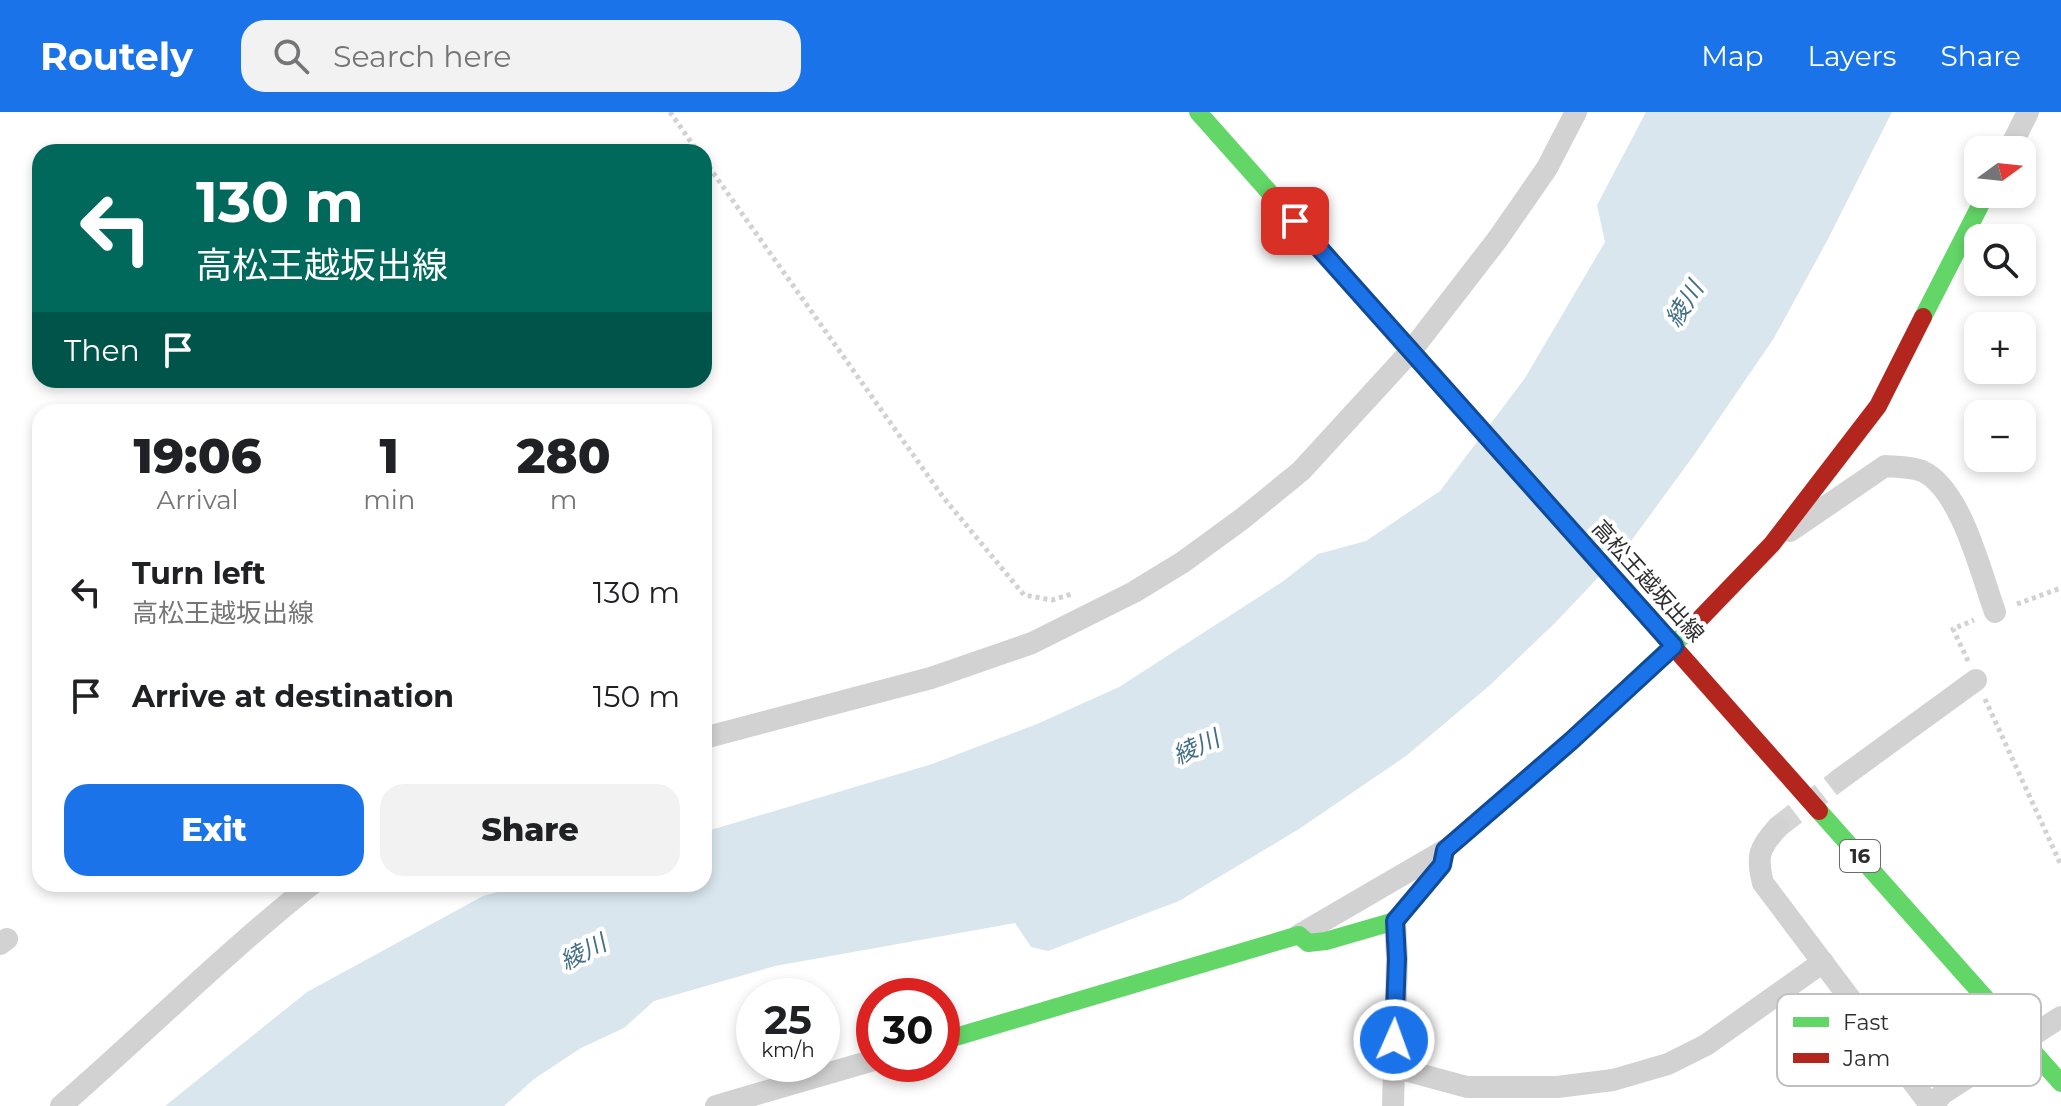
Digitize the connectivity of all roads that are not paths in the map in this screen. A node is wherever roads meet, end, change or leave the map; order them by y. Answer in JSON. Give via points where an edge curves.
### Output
{"nodes":[{"id":1,"x":1198,"y":112,"type":"edge"},
{"id":2,"x":1576,"y":112,"type":"edge"},
{"id":3,"x":2028,"y":112,"type":"edge"},
{"id":4,"x":2016,"y":136,"type":"edge"},
{"id":5,"x":1979,"y":208,"type":"edge"},
{"id":6,"x":1411,"y":351,"type":"junction"},
{"id":7,"x":1772,"y":544,"type":"junction"},
{"id":8,"x":1995,"y":612,"type":"dead end"},
{"id":9,"x":1674,"y":646,"type":"junction"},
{"id":10,"x":1976,"y":680,"type":"road end"},
{"id":11,"x":712,"y":736,"type":"edge"},
{"id":12,"x":1840,"y":779,"type":"tunnel mouth"},
{"id":13,"x":1778,"y":827,"type":"tunnel mouth"},
{"id":14,"x":1445,"y":850,"type":"junction"},
{"id":15,"x":302,"y":892,"type":"edge"},
{"id":16,"x":1395,"y":921,"type":"junction"},
{"id":17,"x":1299,"y":935,"type":"junction"},
{"id":18,"x":1823,"y":962,"type":"junction"},
{"id":19,"x":1778,"y":994,"type":"edge"},
{"id":20,"x":1846,"y":994,"type":"edge"},
{"id":21,"x":1981,"y":994,"type":"edge"},
{"id":22,"x":1777,"y":995,"type":"edge"},
{"id":23,"x":2061,"y":1017,"type":"edge"},
{"id":24,"x":2041,"y":1030,"type":"edge"},
{"id":25,"x":960,"y":1036,"type":"edge"},
{"id":26,"x":2041,"y":1061,"type":"edge"},
{"id":27,"x":856,"y":1065,"type":"edge"},
{"id":28,"x":1393,"y":1067,"type":"junction"},
{"id":29,"x":2061,"y":1083,"type":"edge"},
{"id":30,"x":1911,"y":1086,"type":"edge"},
{"id":31,"x":1954,"y":1086,"type":"edge"},
{"id":32,"x":1923,"y":1103,"type":"edge"},
{"id":33,"x":61,"y":1106,"type":"edge"},
{"id":34,"x":716,"y":1106,"type":"edge"},
{"id":35,"x":1393,"y":1106,"type":"edge"}],
"edges":[{"from":1,"to":6,"type":"street","name":"高松王越坂出線","number":"16"},
{"from":2,"to":6,"type":"street","via":[[1539,180]]},
{"from":3,"to":4,"type":"street"},
{"from":5,"to":7,"type":"street","via":[[1878,406]]},
{"from":6,"to":9,"type":"street","name":"高松王越坂出線","number":"16"},
{"from":6,"to":11,"type":"street","via":[[1301,471],[1183,562],[1134,592],[1032,643],[931,678]]},
{"from":7,"to":8,"type":"street","via":[[1885,466],[1921,470],[1941,485],[1958,514]]},
{"from":7,"to":9,"type":"street"},
{"from":9,"to":14,"type":"street"},
{"from":9,"to":21,"type":"street","name":"高松王越坂出線","number":"16"},
{"from":10,"to":12,"type":"street"},
{"from":13,"to":18,"type":"street","via":[[1757,859],[1763,883]]},
{"from":14,"to":16,"type":"street","via":[[1442,865]]},
{"from":14,"to":17,"type":"street"},
{"from":15,"to":33,"type":"street"},
{"from":16,"to":17,"type":"street","via":[[1326,941],[1308,943]]},
{"from":16,"to":28,"type":"street"},
{"from":17,"to":25,"type":"street"},
{"from":18,"to":19,"type":"street"},
{"from":18,"to":20,"type":"street"},
{"from":22,"to":28,"type":"street","via":[[1706,1045],[1668,1064],[1613,1080],[1557,1087],[1467,1087]]},
{"from":23,"to":24,"type":"street"},
{"from":26,"to":29,"type":"street","name":"高松王越坂出線","number":"16"},
{"from":27,"to":34,"type":"street"},
{"from":28,"to":35,"type":"street"},
{"from":30,"to":32,"type":"street"},
{"from":31,"to":32,"type":"street"}]}
